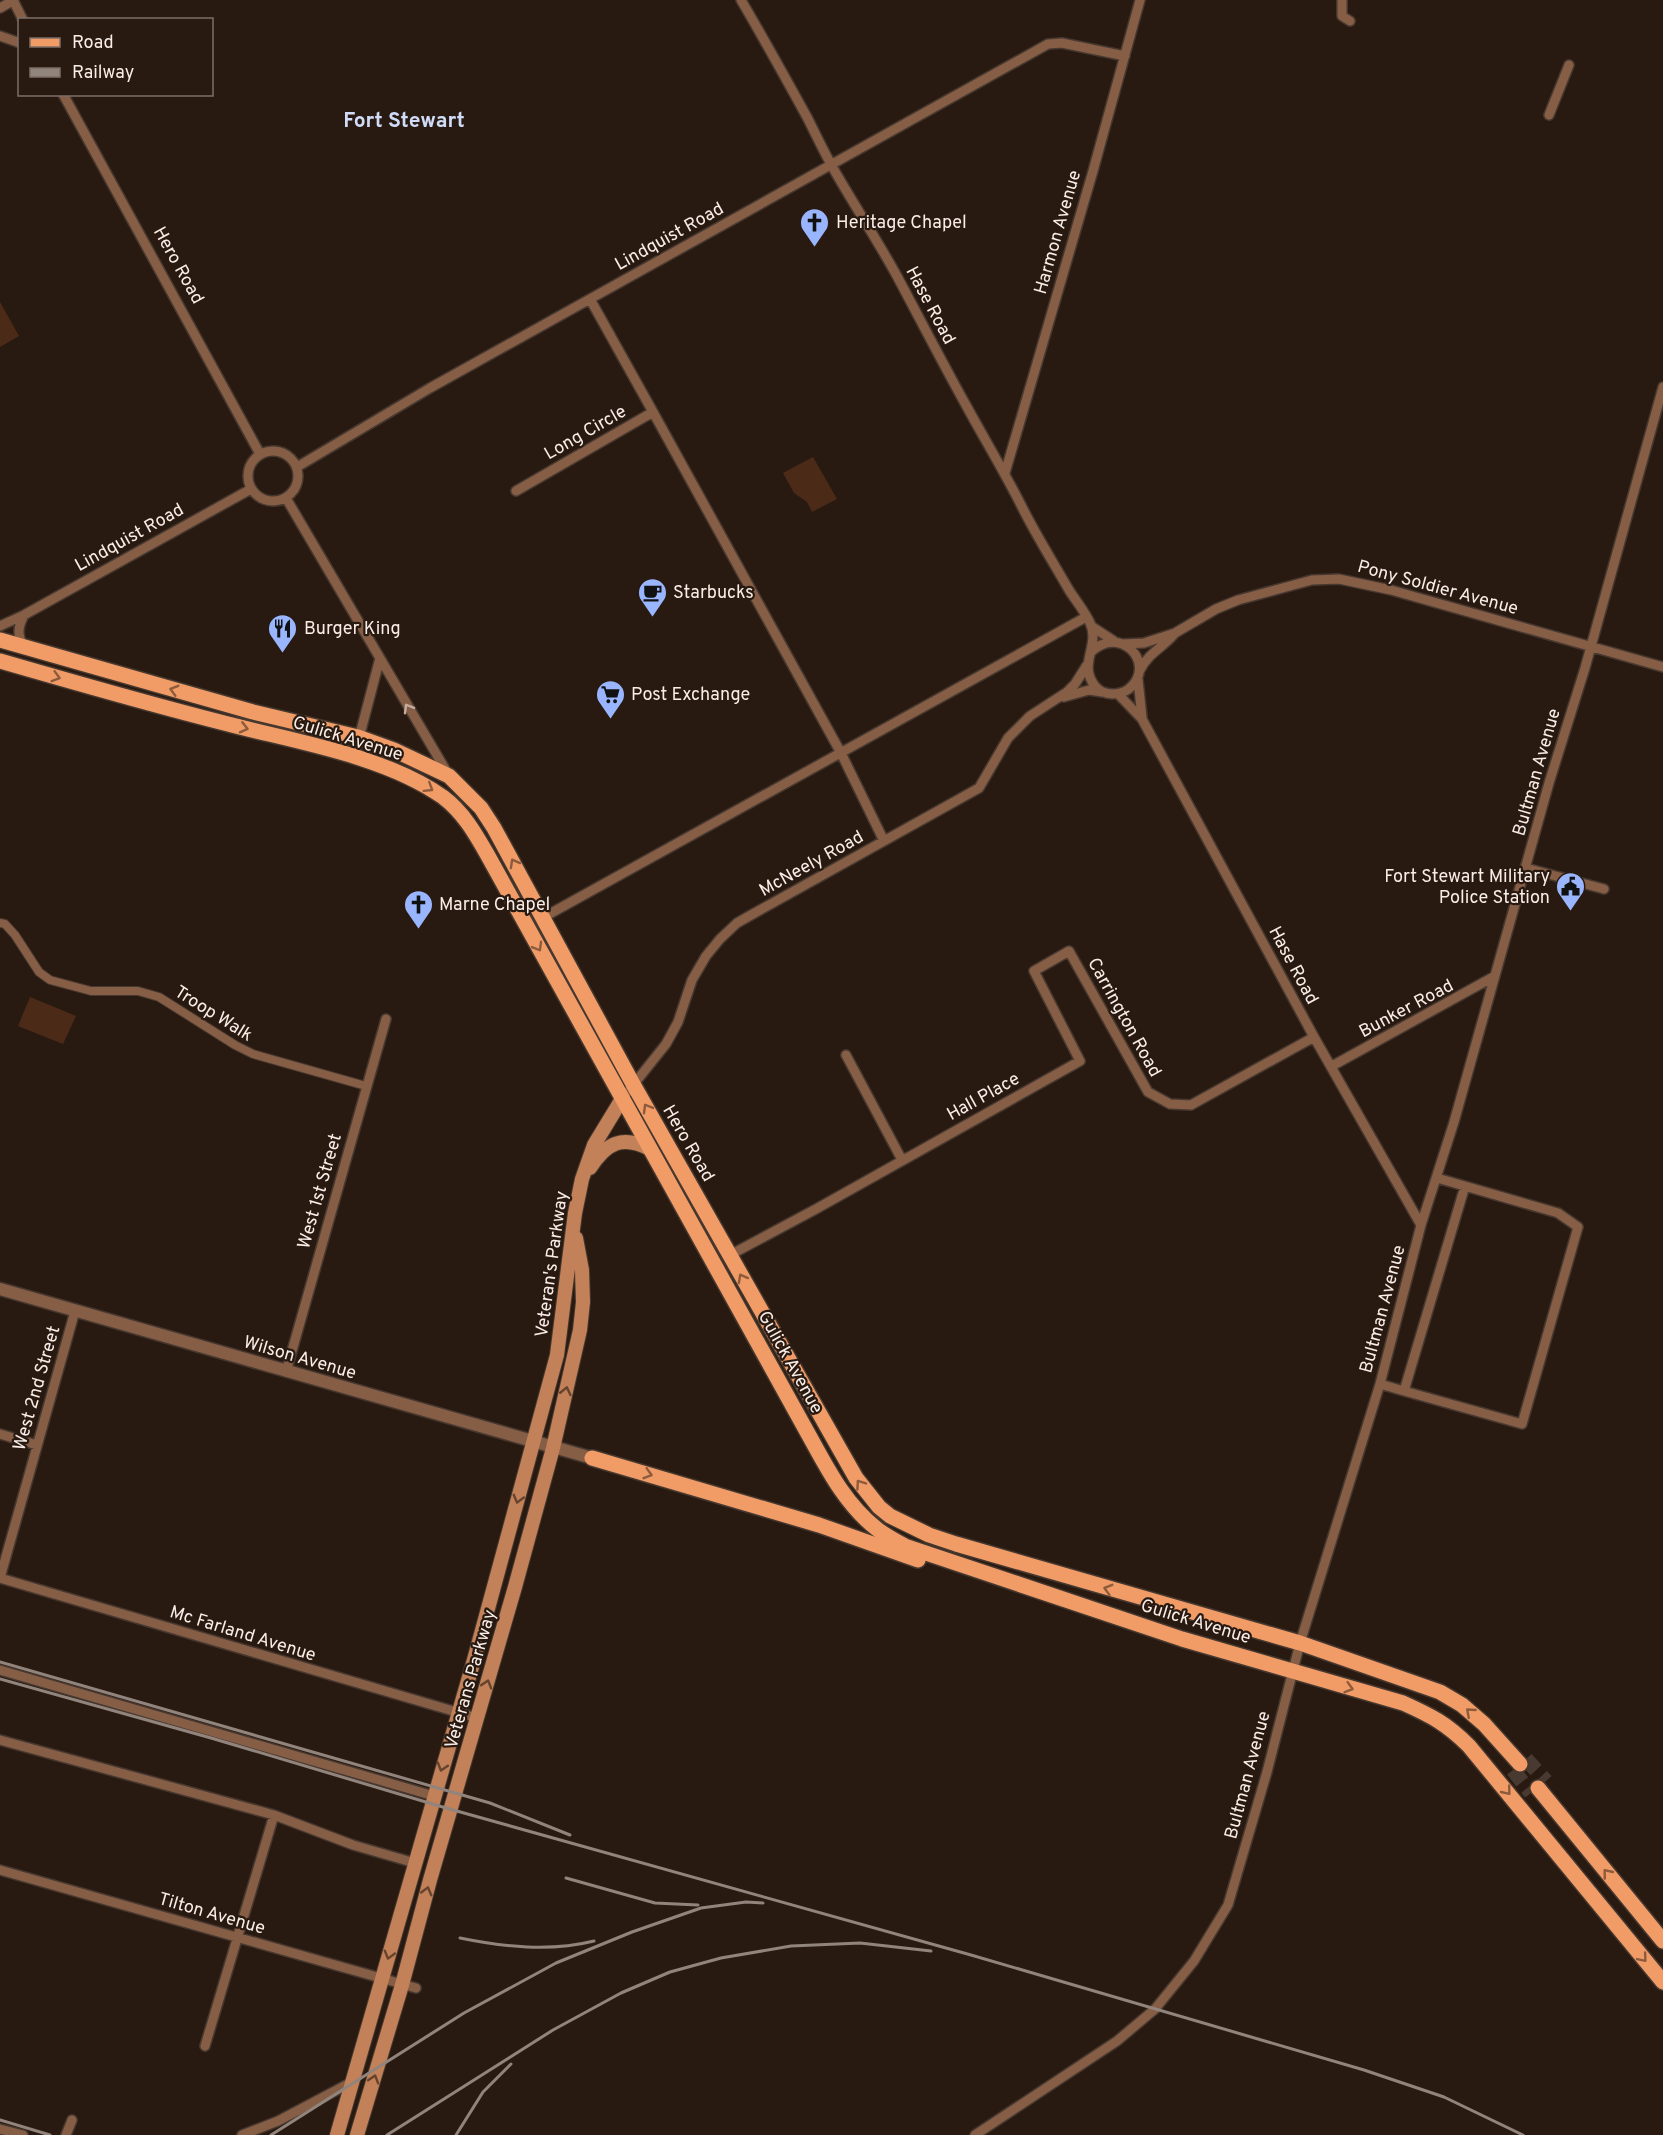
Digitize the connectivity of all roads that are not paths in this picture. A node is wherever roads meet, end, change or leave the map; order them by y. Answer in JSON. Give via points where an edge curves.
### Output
{"nodes":[{"id":1,"x":13,"y":0,"type":"edge"},
{"id":2,"x":741,"y":0,"type":"edge"},
{"id":3,"x":1140,"y":0,"type":"edge"},
{"id":4,"x":1342,"y":0,"type":"edge"},
{"id":5,"x":0,"y":9,"type":"edge"},
{"id":6,"x":22,"y":18,"type":"edge"},
{"id":7,"x":1350,"y":21,"type":"dead end"},
{"id":8,"x":0,"y":36,"type":"edge"},
{"id":9,"x":18,"y":43,"type":"edge"},
{"id":10,"x":1125,"y":56,"type":"junction"},
{"id":11,"x":1569,"y":65,"type":"dead end"},
{"id":12,"x":64,"y":96,"type":"edge"},
{"id":13,"x":1549,"y":115,"type":"dead end"},
{"id":14,"x":831,"y":166,"type":"junction"},
{"id":15,"x":590,"y":299,"type":"junction"},
{"id":16,"x":1663,"y":387,"type":"edge"},
{"id":17,"x":653,"y":412,"type":"junction"},
{"id":18,"x":260,"y":454,"type":"junction"},
{"id":19,"x":297,"y":467,"type":"junction"},
{"id":20,"x":1005,"y":473,"type":"junction"},
{"id":21,"x":251,"y":489,"type":"junction"},
{"id":22,"x":516,"y":491,"type":"dead end"},
{"id":23,"x":286,"y":498,"type":"junction"},
{"id":24,"x":24,"y":615,"type":"junction"},
{"id":25,"x":1086,"y":617,"type":"junction"},
{"id":26,"x":0,"y":626,"type":"edge"},
{"id":27,"x":1091,"y":626,"type":"junction"},
{"id":28,"x":1175,"y":633,"type":"junction"},
{"id":29,"x":0,"y":640,"type":"edge"},
{"id":30,"x":1118,"y":642,"type":"junction"},
{"id":31,"x":23,"y":646,"type":"junction"},
{"id":32,"x":1591,"y":646,"type":"junction"},
{"id":33,"x":1091,"y":652,"type":"junction"},
{"id":34,"x":380,"y":658,"type":"junction"},
{"id":35,"x":0,"y":661,"type":"edge"},
{"id":36,"x":1087,"y":666,"type":"junction"},
{"id":37,"x":1663,"y":667,"type":"edge"},
{"id":38,"x":1139,"y":674,"type":"junction"},
{"id":39,"x":1102,"y":692,"type":"junction"},
{"id":40,"x":1118,"y":694,"type":"junction"},
{"id":41,"x":1059,"y":698,"type":"junction"},
{"id":42,"x":1142,"y":719,"type":"junction"},
{"id":43,"x":358,"y":737,"type":"junction"},
{"id":44,"x":841,"y":753,"type":"junction"},
{"id":45,"x":354,"y":758,"type":"junction"},
{"id":46,"x":449,"y":776,"type":"junction"},
{"id":47,"x":884,"y":841,"type":"junction"},
{"id":48,"x":1526,"y":868,"type":"junction"},
{"id":49,"x":1604,"y":889,"type":"dead end"},
{"id":50,"x":544,"y":917,"type":"junction"},
{"id":51,"x":0,"y":922,"type":"edge"},
{"id":52,"x":1495,"y":976,"type":"junction"},
{"id":53,"x":386,"y":1019,"type":"dead end"},
{"id":54,"x":1314,"y":1037,"type":"junction"},
{"id":55,"x":846,"y":1055,"type":"dead end"},
{"id":56,"x":1080,"y":1061,"type":"joint"},
{"id":57,"x":1332,"y":1066,"type":"junction"},
{"id":58,"x":633,"y":1084,"type":"junction"},
{"id":59,"x":366,"y":1086,"type":"junction"},
{"id":60,"x":622,"y":1099,"type":"junction"},
{"id":61,"x":650,"y":1149,"type":"junction"},
{"id":62,"x":902,"y":1160,"type":"junction"},
{"id":63,"x":1437,"y":1178,"type":"junction"},
{"id":64,"x":582,"y":1179,"type":"junction"},
{"id":65,"x":1465,"y":1186,"type":"junction"},
{"id":66,"x":1421,"y":1225,"type":"junction"},
{"id":67,"x":574,"y":1227,"type":"junction"},
{"id":68,"x":729,"y":1255,"type":"junction"},
{"id":69,"x":0,"y":1289,"type":"edge"},
{"id":70,"x":75,"y":1311,"type":"junction"},
{"id":71,"x":286,"y":1372,"type":"junction"},
{"id":72,"x":1380,"y":1384,"type":"junction"},
{"id":73,"x":1404,"y":1391,"type":"junction"},
{"id":74,"x":0,"y":1434,"type":"edge"},
{"id":75,"x":534,"y":1442,"type":"junction"},
{"id":76,"x":37,"y":1444,"type":"junction"},
{"id":77,"x":553,"y":1448,"type":"junction"},
{"id":78,"x":592,"y":1458,"type":"joint"},
{"id":79,"x":0,"y":1578,"type":"edge"},
{"id":80,"x":1017,"y":1584,"type":"junction"},
{"id":81,"x":1300,"y":1643,"type":"junction"},
{"id":82,"x":0,"y":1670,"type":"edge"},
{"id":83,"x":1293,"y":1671,"type":"junction"},
{"id":84,"x":458,"y":1713,"type":"junction"},
{"id":85,"x":477,"y":1718,"type":"junction"},
{"id":86,"x":0,"y":1740,"type":"edge"},
{"id":87,"x":1517,"y":1762,"type":"tunnel mouth"},
{"id":88,"x":1538,"y":1787,"type":"tunnel mouth"},
{"id":89,"x":434,"y":1796,"type":"junction"},
{"id":90,"x":274,"y":1815,"type":"junction"},
{"id":91,"x":415,"y":1863,"type":"junction"},
{"id":92,"x":0,"y":1870,"type":"edge"},
{"id":93,"x":238,"y":1937,"type":"junction"},
{"id":94,"x":1663,"y":1941,"type":"edge"},
{"id":95,"x":382,"y":1980,"type":"junction"},
{"id":96,"x":1663,"y":1982,"type":"edge"},
{"id":97,"x":409,"y":1987,"type":"junction"},
{"id":98,"x":205,"y":2046,"type":"dead end"},
{"id":99,"x":350,"y":2083,"type":"junction"},
{"id":100,"x":72,"y":2120,"type":"dead end"},
{"id":101,"x":0,"y":2129,"type":"edge"},
{"id":102,"x":23,"y":2135,"type":"edge"},
{"id":103,"x":66,"y":2135,"type":"edge"},
{"id":104,"x":242,"y":2135,"type":"edge"},
{"id":105,"x":337,"y":2135,"type":"edge"},
{"id":106,"x":357,"y":2135,"type":"edge"},
{"id":107,"x":975,"y":2135,"type":"edge"}],
"edges":[{"from":1,"to":5,"type":"street"},
{"from":1,"to":6,"type":"street"},
{"from":2,"to":14,"type":"street","name":"Hase Road"},
{"from":3,"to":10,"type":"street","name":"Harmon Avenue"},
{"from":4,"to":7,"type":"street","via":[[1342,16]]},
{"from":8,"to":9,"type":"street"},
{"from":10,"to":14,"type":"street","name":"Lindquist Road","via":[[1062,43],[1048,44]]},
{"from":10,"to":20,"type":"street","name":"Harmon Avenue"},
{"from":11,"to":13,"type":"street"},
{"from":12,"to":18,"type":"street","name":"Hero Road"},
{"from":14,"to":15,"type":"street","name":"Lindquist Road"},
{"from":14,"to":20,"type":"street","name":"Hase Road","via":[[897,276]]},
{"from":15,"to":17,"type":"street","name":"Long Circle"},
{"from":15,"to":19,"type":"street","name":"Lindquist Road"},
{"from":16,"to":32,"type":"street","name":"Bultman Avenue"},
{"from":17,"to":22,"type":"street","name":"Long Circle"},
{"from":17,"to":44,"type":"street"},
{"from":18,"to":19,"type":"street","via":[[281,452]]},
{"from":18,"to":21,"type":"street","via":[[248,470]]},
{"from":19,"to":23,"type":"street","via":[[297,486]]},
{"from":20,"to":25,"type":"street","name":"Hase Road"},
{"from":21,"to":23,"type":"street","via":[[272,502]]},
{"from":21,"to":24,"type":"street","name":"Lindquist Road"},
{"from":23,"to":34,"type":"street"},
{"from":24,"to":26,"type":"street","name":"Lindquist Road"},
{"from":24,"to":31,"type":"street","via":[[18,627]]},
{"from":25,"to":27,"type":"street","name":"Hase Road"},
{"from":25,"to":44,"type":"street"},
{"from":27,"to":30,"type":"street"},
{"from":27,"to":33,"type":"street"},
{"from":28,"to":30,"type":"street","via":[[1144,643]]},
{"from":28,"to":32,"type":"street","name":"Pony Soldier Avenue","via":[[1238,600],[1312,580],[1339,579]]},
{"from":28,"to":38,"type":"street","via":[[1144,662]]},
{"from":29,"to":31,"type":"main road","name":"Gulick Avenue"},
{"from":30,"to":33,"type":"street","via":[[1106,642]]},
{"from":30,"to":38,"type":"street","via":[[1136,656]]},
{"from":43,"to":31,"type":"main road","name":"Gulick Avenue","one_way":true,"via":[[253,712]]},
{"from":32,"to":37,"type":"street","name":"Pony Soldier Avenue"},
{"from":32,"to":48,"type":"street","name":"Bultman Avenue"},
{"from":33,"to":36,"type":"street"},
{"from":34,"to":43,"type":"street"},
{"from":46,"to":34,"type":"street","one_way":true},
{"from":35,"to":45,"type":"main road","name":"Gulick Avenue","one_way":true},
{"from":36,"to":39,"type":"street"},
{"from":36,"to":41,"type":"street"},
{"from":38,"to":40,"type":"street","via":[[1127,691]]},
{"from":38,"to":42,"type":"street"},
{"from":39,"to":40,"type":"street"},
{"from":39,"to":41,"type":"street","via":[[1089,690]]},
{"from":40,"to":42,"type":"street"},
{"from":41,"to":47,"type":"street","name":"McNeely Road","via":[[1030,716],[1008,738],[980,788]]},
{"from":42,"to":54,"type":"street","name":"Hase Road"},
{"from":43,"to":45,"type":"street"},
{"from":43,"to":46,"type":"main road","name":"Gulick Avenue"},
{"from":44,"to":47,"type":"street"},
{"from":44,"to":50,"type":"street"},
{"from":45,"to":60,"type":"main road","name":"Gulick Avenue","one_way":true,"via":[[414,779],[444,798],[468,822]]},
{"from":50,"to":46,"type":"main road","name":"Hero Road","one_way":true,"via":[[481,808]]},
{"from":47,"to":58,"type":"street","name":"McNeely Road","via":[[737,923],[720,939],[692,980],[666,1044]]},
{"from":48,"to":49,"type":"street"},
{"from":48,"to":52,"type":"street","name":"Bultman Avenue"},
{"from":50,"to":58,"type":"main road","name":"Hero Road"},
{"from":51,"to":59,"type":"street","name":"Troop Walk","via":[[15,935],[39,972],[50,980],[91,991],[138,991],[159,996],[235,1046]]},
{"from":52,"to":57,"type":"street","name":"Bunker Road"},
{"from":52,"to":63,"type":"street","name":"Bultman Avenue"},
{"from":53,"to":59,"type":"street","name":"West 1st Street"},
{"from":54,"to":56,"type":"street","name":"Carrington Road","via":[[1191,1105],[1170,1104],[1148,1092],[1070,951],[1034,971]]},
{"from":54,"to":57,"type":"street","name":"Hase Road"},
{"from":55,"to":62,"type":"street"},
{"from":56,"to":62,"type":"street","name":"Hall Place"},
{"from":57,"to":66,"type":"street","name":"Hase Road"},
{"from":58,"to":60,"type":"street","name":"McNeely Road"},
{"from":68,"to":58,"type":"main road","name":"Hero Road","one_way":true},
{"from":59,"to":71,"type":"street","name":"West 1st Street"},
{"from":60,"to":61,"type":"main road","name":"Gulick Avenue"},
{"from":60,"to":64,"type":"main road","name":"Veteran's Parkway","via":[[594,1145]]},
{"from":61,"to":64,"type":"main road","via":[[629,1140],[614,1144],[596,1158]]},
{"from":61,"to":80,"type":"main road","name":"Gulick Avenue","via":[[834,1480],[853,1506],[878,1530],[905,1546]]},
{"from":62,"to":68,"type":"street","name":"Hall Place"},
{"from":63,"to":65,"type":"street"},
{"from":63,"to":66,"type":"street","name":"Bultman Avenue"},
{"from":64,"to":67,"type":"main road","name":"Veteran's Parkway"},
{"from":65,"to":73,"type":"street"},
{"from":65,"to":73,"type":"street","via":[[1558,1213],[1578,1227],[1522,1424]]},
{"from":66,"to":72,"type":"street","name":"Bultman Avenue"},
{"from":67,"to":75,"type":"main road","name":"Veteran's Parkway","via":[[556,1355]]},
{"from":77,"to":67,"type":"main road","name":"Veterans Parkway","one_way":true,"via":[[583,1302]]},
{"from":81,"to":68,"type":"main road","name":"Hero Road","one_way":true,"via":[[956,1544],[890,1516],[856,1478]]},
{"from":69,"to":70,"type":"street","name":"Wilson Avenue"},
{"from":70,"to":71,"type":"street","name":"Wilson Avenue"},
{"from":70,"to":76,"type":"street","name":"West 2nd Street"},
{"from":71,"to":75,"type":"street","name":"Wilson Avenue"},
{"from":72,"to":73,"type":"street"},
{"from":72,"to":81,"type":"street","name":"Bultman Avenue"},
{"from":74,"to":76,"type":"street"},
{"from":75,"to":77,"type":"street","name":"Wilson Avenue"},
{"from":75,"to":84,"type":"main road","name":"Veterans Parkway","one_way":true},
{"from":76,"to":79,"type":"street","name":"West 2nd Street"},
{"from":77,"to":78,"type":"street","name":"Wilson Avenue"},
{"from":85,"to":77,"type":"main road","name":"Veterans Parkway","one_way":true},
{"from":78,"to":80,"type":"main road","one_way":true,"via":[[819,1525],[907,1557],[985,1580]]},
{"from":79,"to":84,"type":"street","name":"Mc Farland Avenue"},
{"from":80,"to":83,"type":"main road","name":"Gulick Avenue"},
{"from":81,"to":83,"type":"street","name":"Bultman Avenue"},
{"from":87,"to":81,"type":"main road","name":"Hero Road","one_way":true,"via":[[1484,1724],[1440,1692]]},
{"from":82,"to":89,"type":"street"},
{"from":83,"to":96,"type":"main road","name":"Gulick Avenue","one_way":true,"via":[[1403,1703],[1450,1727]]},
{"from":83,"to":107,"type":"street","name":"Bultman Avenue","via":[[1228,1905],[1194,1961],[1135,2027]]},
{"from":84,"to":85,"type":"street","name":"Mc Farland Avenue"},
{"from":84,"to":89,"type":"main road","name":"Veterans Parkway","one_way":true},
{"from":97,"to":85,"type":"main road","name":"Veterans Parkway","one_way":true,"via":[[430,1880]]},
{"from":86,"to":90,"type":"street"},
{"from":94,"to":88,"type":"main road","one_way":true},
{"from":89,"to":91,"type":"main road","name":"Veterans Parkway"},
{"from":90,"to":91,"type":"street"},
{"from":90,"to":93,"type":"street"},
{"from":91,"to":95,"type":"main road","name":"Veterans Parkway","one_way":true},
{"from":92,"to":93,"type":"street","name":"Tilton Avenue"},
{"from":93,"to":95,"type":"street","name":"Tilton Avenue"},
{"from":93,"to":98,"type":"street"},
{"from":95,"to":97,"type":"street","name":"Tilton Avenue"},
{"from":95,"to":99,"type":"main road","name":"Veterans Parkway"},
{"from":106,"to":97,"type":"main road","name":"Veterans Parkway","one_way":true},
{"from":99,"to":104,"type":"street","via":[[278,2121]]},
{"from":99,"to":105,"type":"main road","name":"Veterans Parkway"},
{"from":100,"to":103,"type":"street"},
{"from":101,"to":102,"type":"street"}]}
